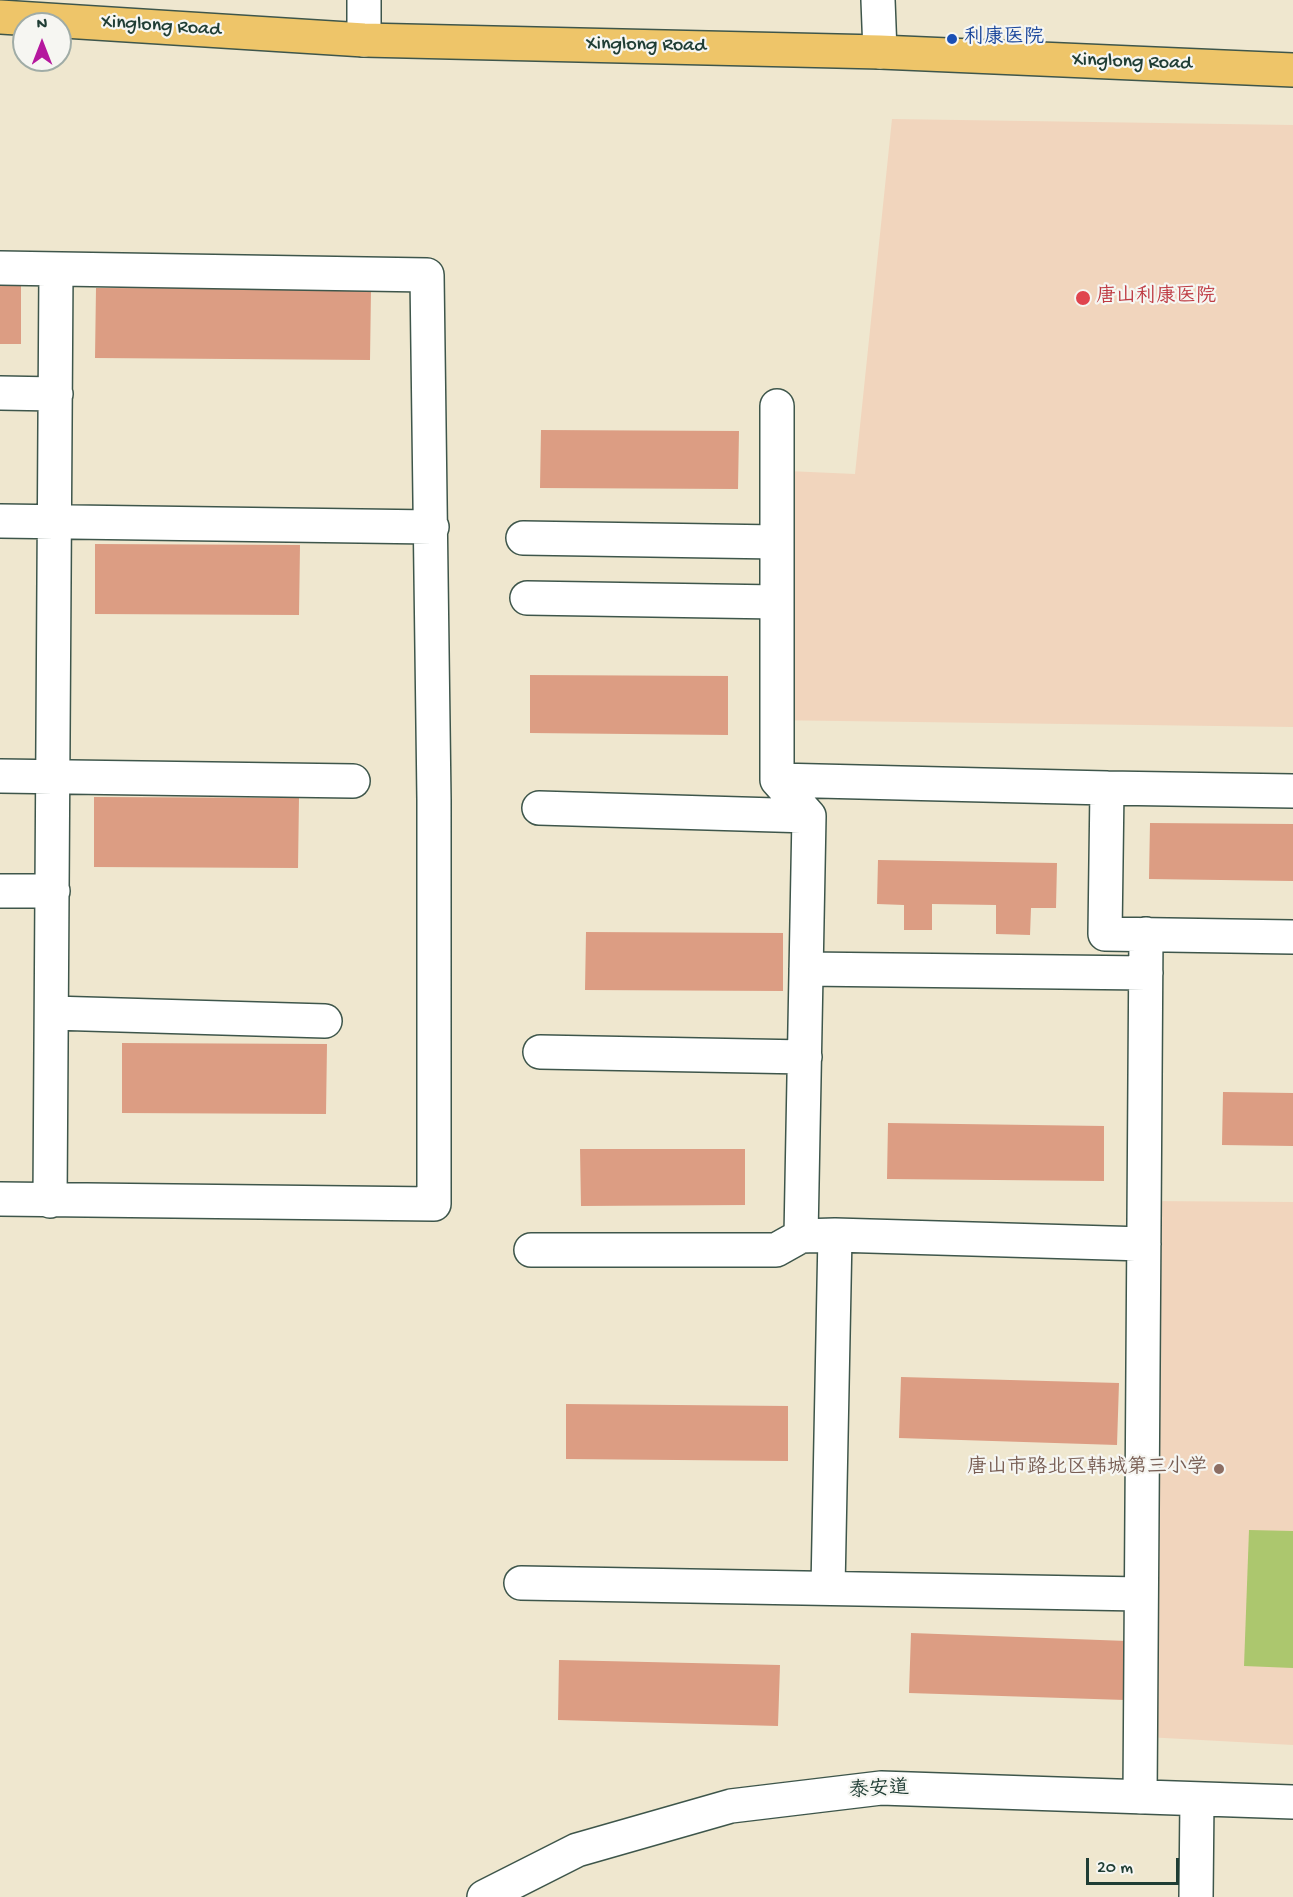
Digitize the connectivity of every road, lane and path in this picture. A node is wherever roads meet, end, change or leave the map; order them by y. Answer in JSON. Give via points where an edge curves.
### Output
{"nodes":[{"id":1,"x":364,"y":0,"type":"edge"},
{"id":2,"x":878,"y":0,"type":"edge"},
{"id":3,"x":0,"y":17,"type":"edge"},
{"id":4,"x":364,"y":40,"type":"junction"},
{"id":5,"x":880,"y":52,"type":"junction"},
{"id":6,"x":1293,"y":70,"type":"edge"},
{"id":7,"x":0,"y":268,"type":"edge"},
{"id":8,"x":56,"y":268,"type":"junction"},
{"id":9,"x":0,"y":393,"type":"edge"},
{"id":10,"x":56,"y":394,"type":"junction"},
{"id":11,"x":777,"y":406,"type":"dead end"},
{"id":12,"x":0,"y":521,"type":"edge"},
{"id":13,"x":55,"y":522,"type":"junction"},
{"id":14,"x":432,"y":526,"type":"junction"},
{"id":15,"x":523,"y":538,"type":"dead end"},
{"id":16,"x":777,"y":542,"type":"junction"},
{"id":17,"x":527,"y":598,"type":"dead end"},
{"id":18,"x":777,"y":603,"type":"junction"},
{"id":19,"x":0,"y":776,"type":"edge"},
{"id":20,"x":54,"y":777,"type":"junction"},
{"id":21,"x":777,"y":780,"type":"junction"},
{"id":22,"x":353,"y":781,"type":"dead end"},
{"id":23,"x":1107,"y":788,"type":"junction"},
{"id":24,"x":1293,"y":790,"type":"edge"},
{"id":25,"x":539,"y":808,"type":"dead end"},
{"id":26,"x":808,"y":816,"type":"junction"},
{"id":27,"x":0,"y":891,"type":"edge"},
{"id":28,"x":53,"y":891,"type":"junction"},
{"id":29,"x":1146,"y":934,"type":"junction"},
{"id":30,"x":1293,"y":937,"type":"edge"},
{"id":31,"x":806,"y":969,"type":"junction"},
{"id":32,"x":1146,"y":973,"type":"junction"},
{"id":33,"x":52,"y":1013,"type":"junction"},
{"id":34,"x":326,"y":1021,"type":"dead end"},
{"id":35,"x":540,"y":1052,"type":"dead end"},
{"id":36,"x":804,"y":1057,"type":"junction"},
{"id":37,"x":0,"y":1199,"type":"edge"},
{"id":38,"x":50,"y":1201,"type":"junction"},
{"id":39,"x":835,"y":1234,"type":"junction"},
{"id":40,"x":801,"y":1236,"type":"junction"},
{"id":41,"x":1144,"y":1244,"type":"junction"},
{"id":42,"x":531,"y":1250,"type":"dead end"},
{"id":43,"x":521,"y":1583,"type":"dead end"},
{"id":44,"x":828,"y":1588,"type":"junction"},
{"id":45,"x":1141,"y":1594,"type":"junction"},
{"id":46,"x":1140,"y":1797,"type":"junction"},
{"id":47,"x":1197,"y":1799,"type":"junction"},
{"id":48,"x":1293,"y":1802,"type":"edge"},
{"id":49,"x":484,"y":1897,"type":"edge"},
{"id":50,"x":1196,"y":1897,"type":"edge"}],
"edges":[{"from":1,"to":4,"type":"street"},
{"from":2,"to":5,"type":"street"},
{"from":3,"to":4,"type":"main road","name":"Xinglong Road"},
{"from":4,"to":5,"type":"main road","name":"Xinglong Road"},
{"from":5,"to":6,"type":"main road","name":"Xinglong Road"},
{"from":7,"to":8,"type":"street"},
{"from":8,"to":10,"type":"street"},
{"from":8,"to":14,"type":"street","via":[[427,275]]},
{"from":9,"to":10,"type":"street"},
{"from":10,"to":13,"type":"street"},
{"from":11,"to":16,"type":"street"},
{"from":12,"to":13,"type":"street"},
{"from":13,"to":14,"type":"street"},
{"from":13,"to":20,"type":"street"},
{"from":14,"to":38,"type":"street","via":[[434,1204]]},
{"from":15,"to":16,"type":"street"},
{"from":16,"to":18,"type":"street"},
{"from":17,"to":18,"type":"street"},
{"from":18,"to":21,"type":"street"},
{"from":19,"to":20,"type":"street"},
{"from":20,"to":22,"type":"street"},
{"from":20,"to":28,"type":"street"},
{"from":21,"to":23,"type":"street"},
{"from":21,"to":26,"type":"street"},
{"from":23,"to":24,"type":"street"},
{"from":23,"to":29,"type":"street","via":[[1105,934]]},
{"from":25,"to":26,"type":"street"},
{"from":26,"to":31,"type":"street"},
{"from":27,"to":28,"type":"street"},
{"from":28,"to":33,"type":"street"},
{"from":29,"to":30,"type":"street"},
{"from":29,"to":32,"type":"street"},
{"from":31,"to":32,"type":"street"},
{"from":31,"to":36,"type":"street"},
{"from":32,"to":41,"type":"street"},
{"from":33,"to":34,"type":"street"},
{"from":33,"to":38,"type":"street"},
{"from":35,"to":36,"type":"street"},
{"from":36,"to":40,"type":"street"},
{"from":37,"to":38,"type":"street"},
{"from":39,"to":40,"type":"street"},
{"from":39,"to":41,"type":"street"},
{"from":39,"to":44,"type":"street"},
{"from":40,"to":42,"type":"street","via":[[776,1250]]},
{"from":41,"to":45,"type":"street"},
{"from":43,"to":44,"type":"street"},
{"from":44,"to":45,"type":"street"},
{"from":45,"to":46,"type":"street"},
{"from":46,"to":47,"type":"street","name":"泰安道"},
{"from":46,"to":49,"type":"street","name":"泰安道","via":[[881,1788],[730,1806],[577,1850]]},
{"from":47,"to":48,"type":"street","name":"泰安道"},
{"from":47,"to":50,"type":"street"}]}
